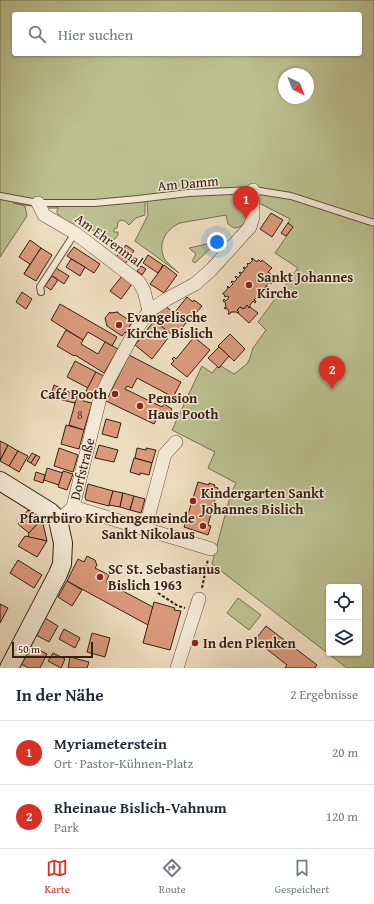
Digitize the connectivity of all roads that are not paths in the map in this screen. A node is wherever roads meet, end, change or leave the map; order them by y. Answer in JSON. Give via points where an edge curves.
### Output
{"nodes":[{"id":1,"x":253,"y":190,"type":"junction"},
{"id":2,"x":0,"y":196,"type":"edge"},
{"id":3,"x":38,"y":203,"type":"junction"},
{"id":4,"x":374,"y":223,"type":"edge"},
{"id":5,"x":76,"y":233,"type":"junction"},
{"id":6,"x":41,"y":292,"type":"dead end"},
{"id":7,"x":149,"y":311,"type":"junction"},
{"id":8,"x":176,"y":442,"type":"dead end"},
{"id":9,"x":0,"y":480,"type":"edge"},
{"id":10,"x":73,"y":507,"type":"junction"},
{"id":11,"x":58,"y":520,"type":"junction"},
{"id":12,"x":145,"y":529,"type":"junction"},
{"id":13,"x":210,"y":549,"type":"road end"},
{"id":14,"x":198,"y":604,"type":"road end"},
{"id":15,"x":9,"y":668,"type":"edge"},
{"id":16,"x":177,"y":668,"type":"edge"}],
"edges":[{"from":1,"to":3,"type":"lane","name":"Am Damm","via":[[94,202]]},
{"from":1,"to":4,"type":"lane","name":"Am Damm","via":[[291,196]]},
{"from":1,"to":7,"type":"street","via":[[254,217],[250,227],[193,286]]},
{"from":2,"to":3,"type":"lane","name":"Am Damm"},
{"from":3,"to":5,"type":"street","name":"Am Ehrenmal","via":[[44,215]]},
{"from":5,"to":6,"type":"lane","via":[[40,287]]},
{"from":5,"to":7,"type":"street","name":"Am Ehrenmal","via":[[139,282]]},
{"from":7,"to":10,"type":"street","name":"Dorfstraße","via":[[100,398]]},
{"from":8,"to":12,"type":"street","via":[[165,454]]},
{"from":9,"to":11,"type":"main road","via":[[50,512]]},
{"from":10,"to":11,"type":"street","name":"Dorfstraße"},
{"from":10,"to":12,"type":"street"},
{"from":11,"to":15,"type":"main road","via":[[63,543],[62,564]]},
{"from":12,"to":13,"type":"street"},
{"from":14,"to":16,"type":"street"}]}
